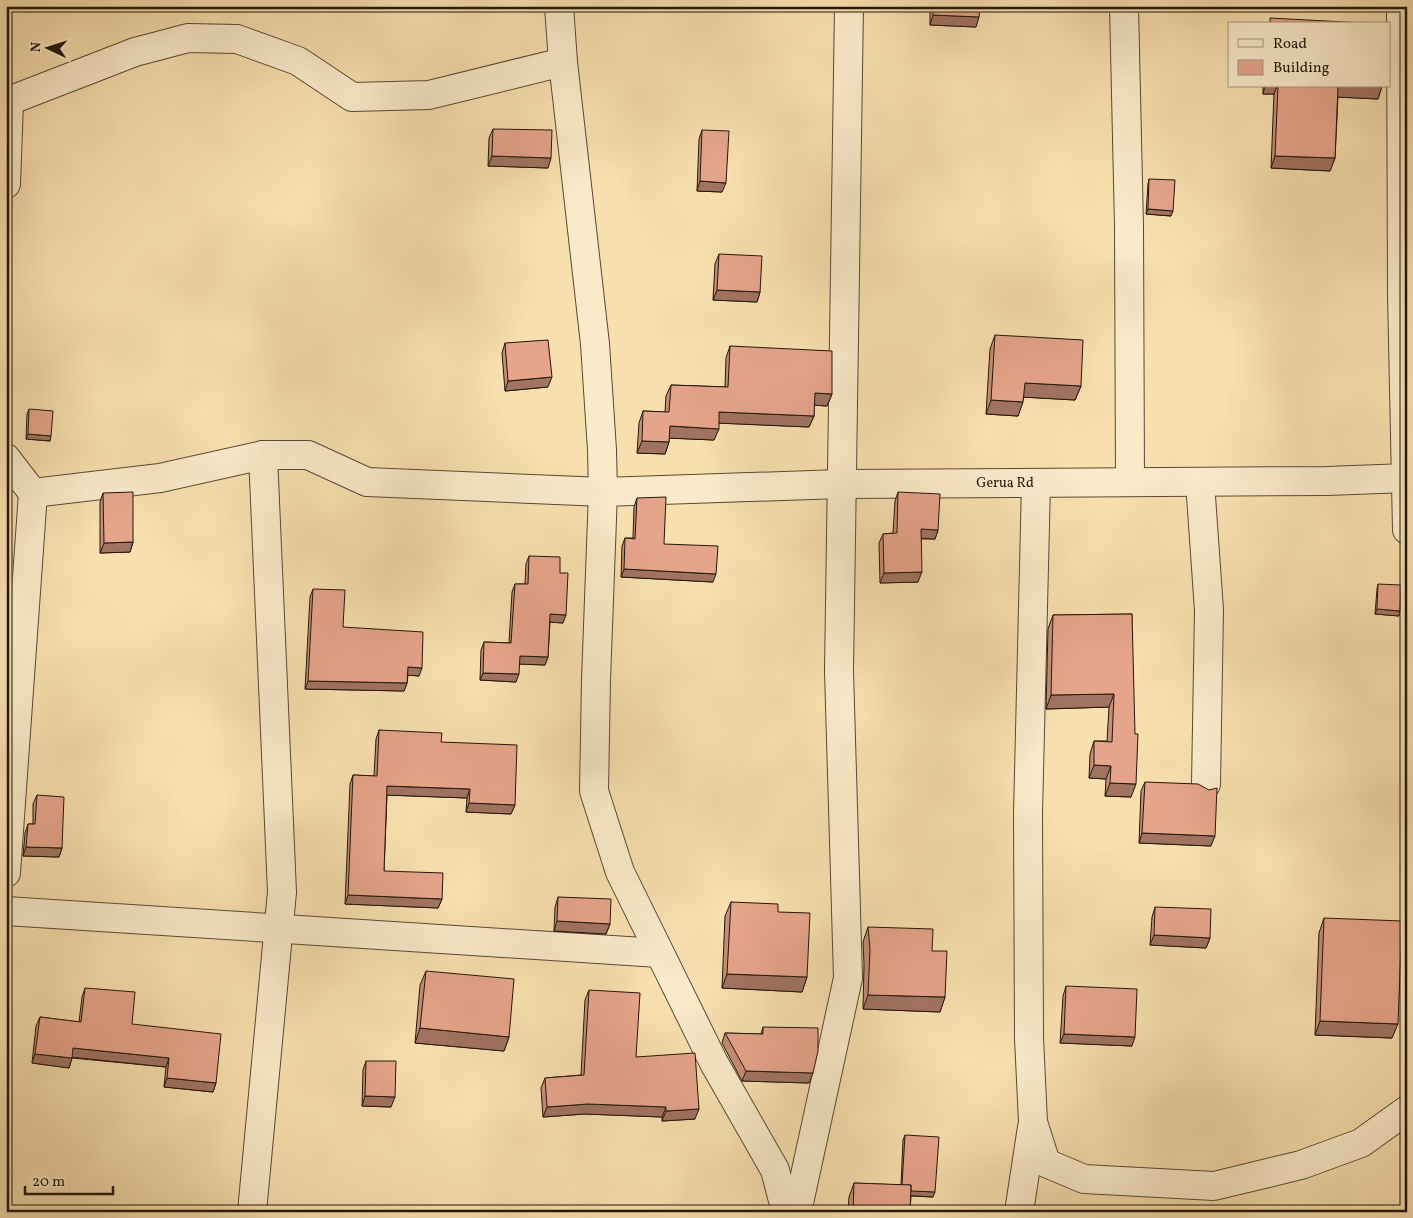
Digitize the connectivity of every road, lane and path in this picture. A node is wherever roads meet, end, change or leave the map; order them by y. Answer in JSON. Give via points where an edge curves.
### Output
{"nodes":[{"id":1,"x":560,"y":6,"type":"edge"},
{"id":2,"x":849,"y":6,"type":"edge"},
{"id":3,"x":1124,"y":6,"type":"edge"},
{"id":4,"x":1402,"y":6,"type":"edge"},
{"id":5,"x":563,"y":62,"type":"junction"},
{"id":6,"x":8,"y":102,"type":"edge"},
{"id":7,"x":6,"y":184,"type":"edge"},
{"id":8,"x":1404,"y":294,"type":"edge"},
{"id":9,"x":263,"y":455,"type":"junction"},
{"id":10,"x":6,"y":458,"type":"edge"},
{"id":11,"x":1405,"y":478,"type":"edge"},
{"id":12,"x":1130,"y":482,"type":"junction"},
{"id":13,"x":1200,"y":482,"type":"junction"},
{"id":14,"x":1036,"y":483,"type":"junction"},
{"id":15,"x":842,"y":484,"type":"junction"},
{"id":16,"x":603,"y":492,"type":"junction"},
{"id":17,"x":33,"y":493,"type":"junction"},
{"id":18,"x":1407,"y":530,"type":"edge"},
{"id":19,"x":10,"y":777,"type":"edge"},
{"id":20,"x":1206,"y":784,"type":"dead end"},
{"id":21,"x":6,"y":873,"type":"edge"},
{"id":22,"x":6,"y":911,"type":"edge"},
{"id":23,"x":279,"y":929,"type":"junction"},
{"id":24,"x":659,"y":953,"type":"junction"},
{"id":25,"x":1405,"y":1113,"type":"edge"},
{"id":26,"x":1033,"y":1122,"type":"junction"},
{"id":27,"x":252,"y":1212,"type":"edge"},
{"id":28,"x":786,"y":1212,"type":"edge"},
{"id":29,"x":797,"y":1212,"type":"edge"},
{"id":30,"x":1019,"y":1212,"type":"edge"}],
"edges":[{"from":1,"to":5,"type":"street"},
{"from":2,"to":15,"type":"street"},
{"from":3,"to":12,"type":"street"},
{"from":4,"to":8,"type":"street"},
{"from":5,"to":6,"type":"street","via":[[428,95],[352,97],[298,61],[246,42],[188,38],[135,52]]},
{"from":5,"to":16,"type":"street","via":[[595,344]]},
{"from":6,"to":7,"type":"street"},
{"from":8,"to":11,"type":"street"},
{"from":9,"to":16,"type":"street","name":"Gerua Rd","via":[[308,455],[367,482]]},
{"from":9,"to":17,"type":"street","name":"Gerua Rd","via":[[160,478]]},
{"from":9,"to":23,"type":"street","via":[[282,892]]},
{"from":10,"to":17,"type":"street"},
{"from":11,"to":13,"type":"street","name":"Gerua Rd"},
{"from":11,"to":18,"type":"street"},
{"from":12,"to":13,"type":"street","name":"Gerua Rd"},
{"from":12,"to":14,"type":"street","name":"Gerua Rd"},
{"from":13,"to":20,"type":"street","via":[[1209,610]]},
{"from":14,"to":15,"type":"street","name":"Gerua Rd"},
{"from":14,"to":26,"type":"street","via":[[1028,814],[1029,1038]]},
{"from":15,"to":16,"type":"street","name":"Gerua Rd"},
{"from":15,"to":29,"type":"street","via":[[839,671],[848,978]]},
{"from":16,"to":24,"type":"street","via":[[594,791],[620,872]]},
{"from":17,"to":19,"type":"street"},
{"from":19,"to":21,"type":"street"},
{"from":22,"to":23,"type":"street"},
{"from":23,"to":24,"type":"street"},
{"from":23,"to":27,"type":"street"},
{"from":24,"to":28,"type":"street","via":[[714,1063],[775,1170]]},
{"from":25,"to":26,"type":"street","via":[[1361,1143],[1301,1165],[1214,1186],[1084,1179],[1046,1163]]},
{"from":26,"to":30,"type":"street"}]}
